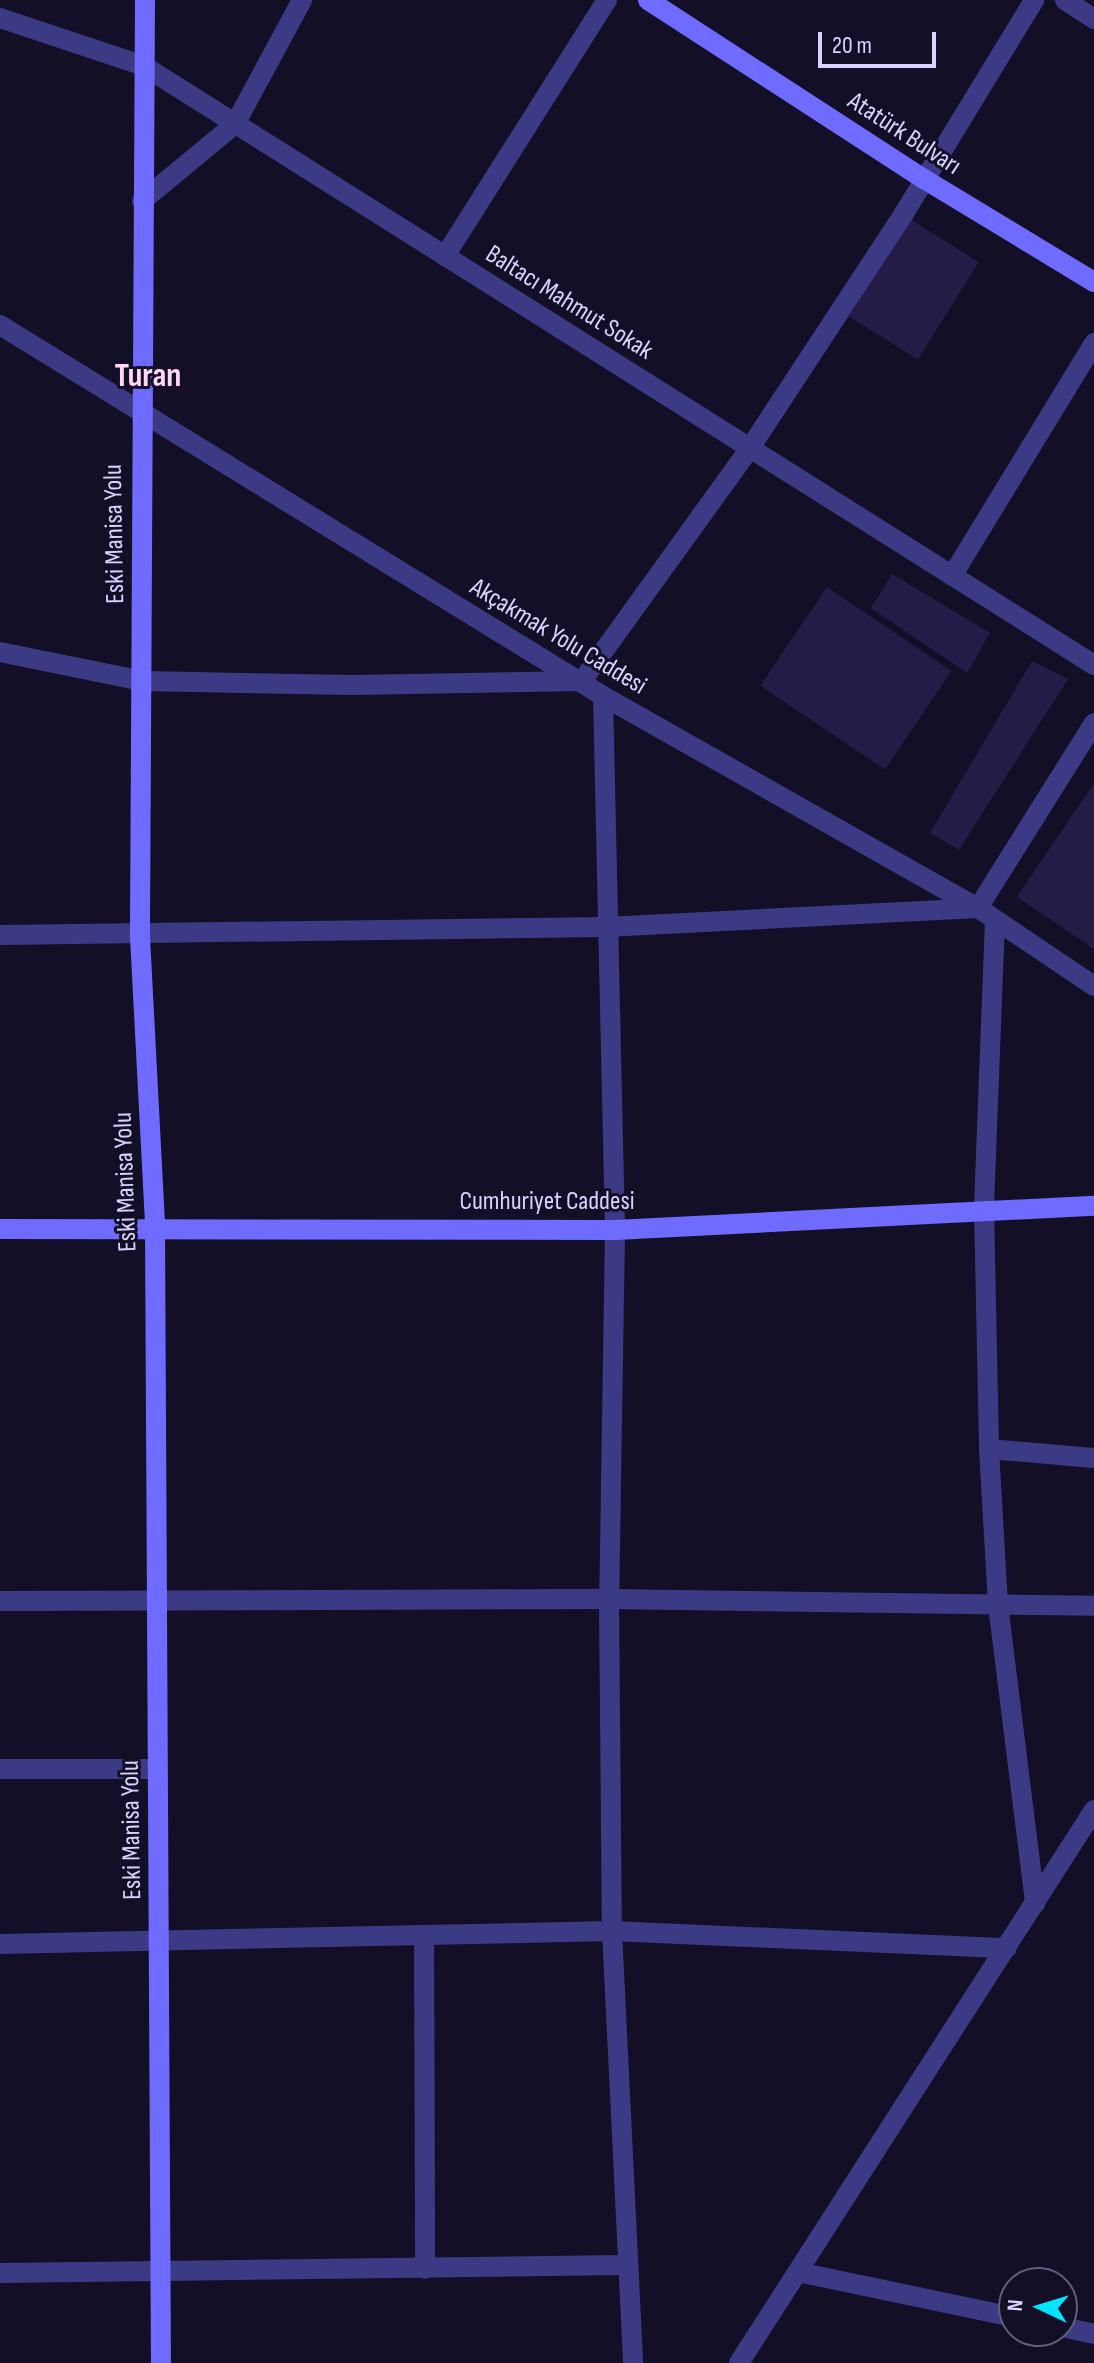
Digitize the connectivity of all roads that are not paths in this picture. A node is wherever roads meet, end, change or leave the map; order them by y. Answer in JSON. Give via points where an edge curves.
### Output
{"nodes":[{"id":1,"x":145,"y":0,"type":"edge"},
{"id":2,"x":302,"y":0,"type":"edge"},
{"id":3,"x":607,"y":0,"type":"edge"},
{"id":4,"x":648,"y":0,"type":"edge"},
{"id":5,"x":1034,"y":0,"type":"edge"},
{"id":6,"x":1065,"y":0,"type":"edge"},
{"id":7,"x":0,"y":18,"type":"edge"},
{"id":8,"x":1094,"y":19,"type":"edge"},
{"id":9,"x":144,"y":66,"type":"junction"},
{"id":10,"x":235,"y":124,"type":"junction"},
{"id":11,"x":924,"y":179,"type":"junction"},
{"id":12,"x":142,"y":201,"type":"junction"},
{"id":13,"x":445,"y":256,"type":"junction"},
{"id":14,"x":1094,"y":282,"type":"edge"},
{"id":15,"x":0,"y":325,"type":"edge"},
{"id":16,"x":1094,"y":343,"type":"edge"},
{"id":17,"x":140,"y":415,"type":"junction"},
{"id":18,"x":750,"y":448,"type":"junction"},
{"id":19,"x":952,"y":576,"type":"junction"},
{"id":20,"x":0,"y":652,"type":"edge"},
{"id":21,"x":1094,"y":665,"type":"edge"},
{"id":22,"x":142,"y":681,"type":"junction"},
{"id":23,"x":582,"y":681,"type":"junction"},
{"id":24,"x":603,"y":696,"type":"junction"},
{"id":25,"x":1094,"y":723,"type":"edge"},
{"id":26,"x":987,"y":914,"type":"junction"},
{"id":27,"x":605,"y":927,"type":"junction"},
{"id":28,"x":0,"y":935,"type":"edge"},
{"id":29,"x":140,"y":937,"type":"junction"},
{"id":30,"x":1094,"y":986,"type":"edge"},
{"id":31,"x":1094,"y":1206,"type":"edge"},
{"id":32,"x":984,"y":1208,"type":"junction"},
{"id":33,"x":155,"y":1227,"type":"junction"},
{"id":34,"x":0,"y":1229,"type":"edge"},
{"id":35,"x":615,"y":1230,"type":"junction"},
{"id":36,"x":989,"y":1449,"type":"junction"},
{"id":37,"x":1094,"y":1458,"type":"edge"},
{"id":38,"x":609,"y":1599,"type":"junction"},
{"id":39,"x":0,"y":1601,"type":"edge"},
{"id":40,"x":158,"y":1601,"type":"junction"},
{"id":41,"x":998,"y":1605,"type":"junction"},
{"id":42,"x":1094,"y":1606,"type":"edge"},
{"id":43,"x":0,"y":1769,"type":"edge"},
{"id":44,"x":157,"y":1769,"type":"junction"},
{"id":45,"x":1094,"y":1810,"type":"edge"},
{"id":46,"x":1035,"y":1904,"type":"junction"},
{"id":47,"x":612,"y":1931,"type":"junction"},
{"id":48,"x":424,"y":1938,"type":"junction"},
{"id":49,"x":160,"y":1940,"type":"junction"},
{"id":50,"x":0,"y":1944,"type":"edge"},
{"id":51,"x":1007,"y":1948,"type":"junction"},
{"id":52,"x":627,"y":2265,"type":"junction"},
{"id":53,"x":425,"y":2269,"type":"junction"},
{"id":54,"x":161,"y":2271,"type":"junction"},
{"id":55,"x":798,"y":2272,"type":"junction"},
{"id":56,"x":0,"y":2273,"type":"edge"},
{"id":57,"x":998,"y":2314,"type":"edge"},
{"id":58,"x":161,"y":2363,"type":"edge"},
{"id":59,"x":633,"y":2363,"type":"edge"},
{"id":60,"x":739,"y":2363,"type":"edge"}],
"edges":[{"from":1,"to":9,"type":"main road","name":"Eski Manisa Yolu"},
{"from":2,"to":10,"type":"street"},
{"from":3,"to":13,"type":"street"},
{"from":4,"to":11,"type":"main road","name":"Atatürk Bulvarı"},
{"from":5,"to":11,"type":"street"},
{"from":6,"to":8,"type":"street"},
{"from":7,"to":9,"type":"street","name":"Baltacı Mahmut Sokak"},
{"from":9,"to":10,"type":"street","name":"Baltacı Mahmut Sokak"},
{"from":9,"to":12,"type":"main road","name":"Eski Manisa Yolu"},
{"from":10,"to":12,"type":"street"},
{"from":10,"to":13,"type":"street","name":"Baltacı Mahmut Sokak"},
{"from":11,"to":14,"type":"main road","name":"Atatürk Bulvarı"},
{"from":11,"to":18,"type":"street"},
{"from":12,"to":17,"type":"main road","name":"Eski Manisa Yolu"},
{"from":13,"to":18,"type":"street","name":"Baltacı Mahmut Sokak"},
{"from":15,"to":17,"type":"street","name":"Akçakmak Yolu Caddesi"},
{"from":16,"to":19,"type":"street"},
{"from":17,"to":22,"type":"main road","name":"Eski Manisa Yolu"},
{"from":17,"to":23,"type":"street","name":"Akçakmak Yolu Caddesi"},
{"from":18,"to":19,"type":"street","name":"Baltacı Mahmut Sokak"},
{"from":18,"to":23,"type":"street"},
{"from":19,"to":21,"type":"street","name":"Baltacı Mahmut Sokak"},
{"from":20,"to":22,"type":"street"},
{"from":22,"to":23,"type":"street"},
{"from":22,"to":29,"type":"main road","name":"Eski Manisa Yolu"},
{"from":23,"to":24,"type":"street","name":"Akçakmak Yolu Caddesi"},
{"from":24,"to":26,"type":"street","name":"Akçakmak Yolu Caddesi"},
{"from":24,"to":27,"type":"street"},
{"from":25,"to":26,"type":"street"},
{"from":26,"to":27,"type":"street"},
{"from":26,"to":30,"type":"street","name":"Akçakmak Yolu Caddesi"},
{"from":26,"to":32,"type":"street"},
{"from":27,"to":29,"type":"street"},
{"from":27,"to":35,"type":"street"},
{"from":28,"to":29,"type":"street"},
{"from":29,"to":33,"type":"main road","name":"Eski Manisa Yolu"},
{"from":31,"to":32,"type":"main road","name":"Cumhuriyet Caddesi"},
{"from":32,"to":35,"type":"main road","name":"Cumhuriyet Caddesi"},
{"from":32,"to":36,"type":"street"},
{"from":33,"to":34,"type":"main road","name":"Cumhuriyet Caddesi"},
{"from":33,"to":35,"type":"main road","name":"Cumhuriyet Caddesi"},
{"from":33,"to":40,"type":"main road","name":"Eski Manisa Yolu"},
{"from":35,"to":38,"type":"street"},
{"from":36,"to":37,"type":"street"},
{"from":36,"to":41,"type":"street"},
{"from":38,"to":40,"type":"street"},
{"from":38,"to":41,"type":"street"},
{"from":38,"to":47,"type":"street"},
{"from":39,"to":40,"type":"street"},
{"from":40,"to":44,"type":"main road","name":"Eski Manisa Yolu"},
{"from":41,"to":42,"type":"street"},
{"from":41,"to":46,"type":"street"},
{"from":43,"to":44,"type":"street"},
{"from":44,"to":49,"type":"main road","name":"Eski Manisa Yolu"},
{"from":45,"to":46,"type":"street"},
{"from":46,"to":51,"type":"street"},
{"from":47,"to":48,"type":"street"},
{"from":47,"to":51,"type":"street"},
{"from":47,"to":52,"type":"street"},
{"from":48,"to":49,"type":"street"},
{"from":48,"to":53,"type":"street"},
{"from":49,"to":50,"type":"street"},
{"from":49,"to":54,"type":"main road","name":"Eski Manisa Yolu"},
{"from":51,"to":55,"type":"street"},
{"from":52,"to":53,"type":"street"},
{"from":52,"to":59,"type":"street"},
{"from":53,"to":54,"type":"street"},
{"from":54,"to":56,"type":"street"},
{"from":54,"to":58,"type":"main road","name":"Eski Manisa Yolu"},
{"from":55,"to":57,"type":"street"},
{"from":55,"to":60,"type":"street"}]}
